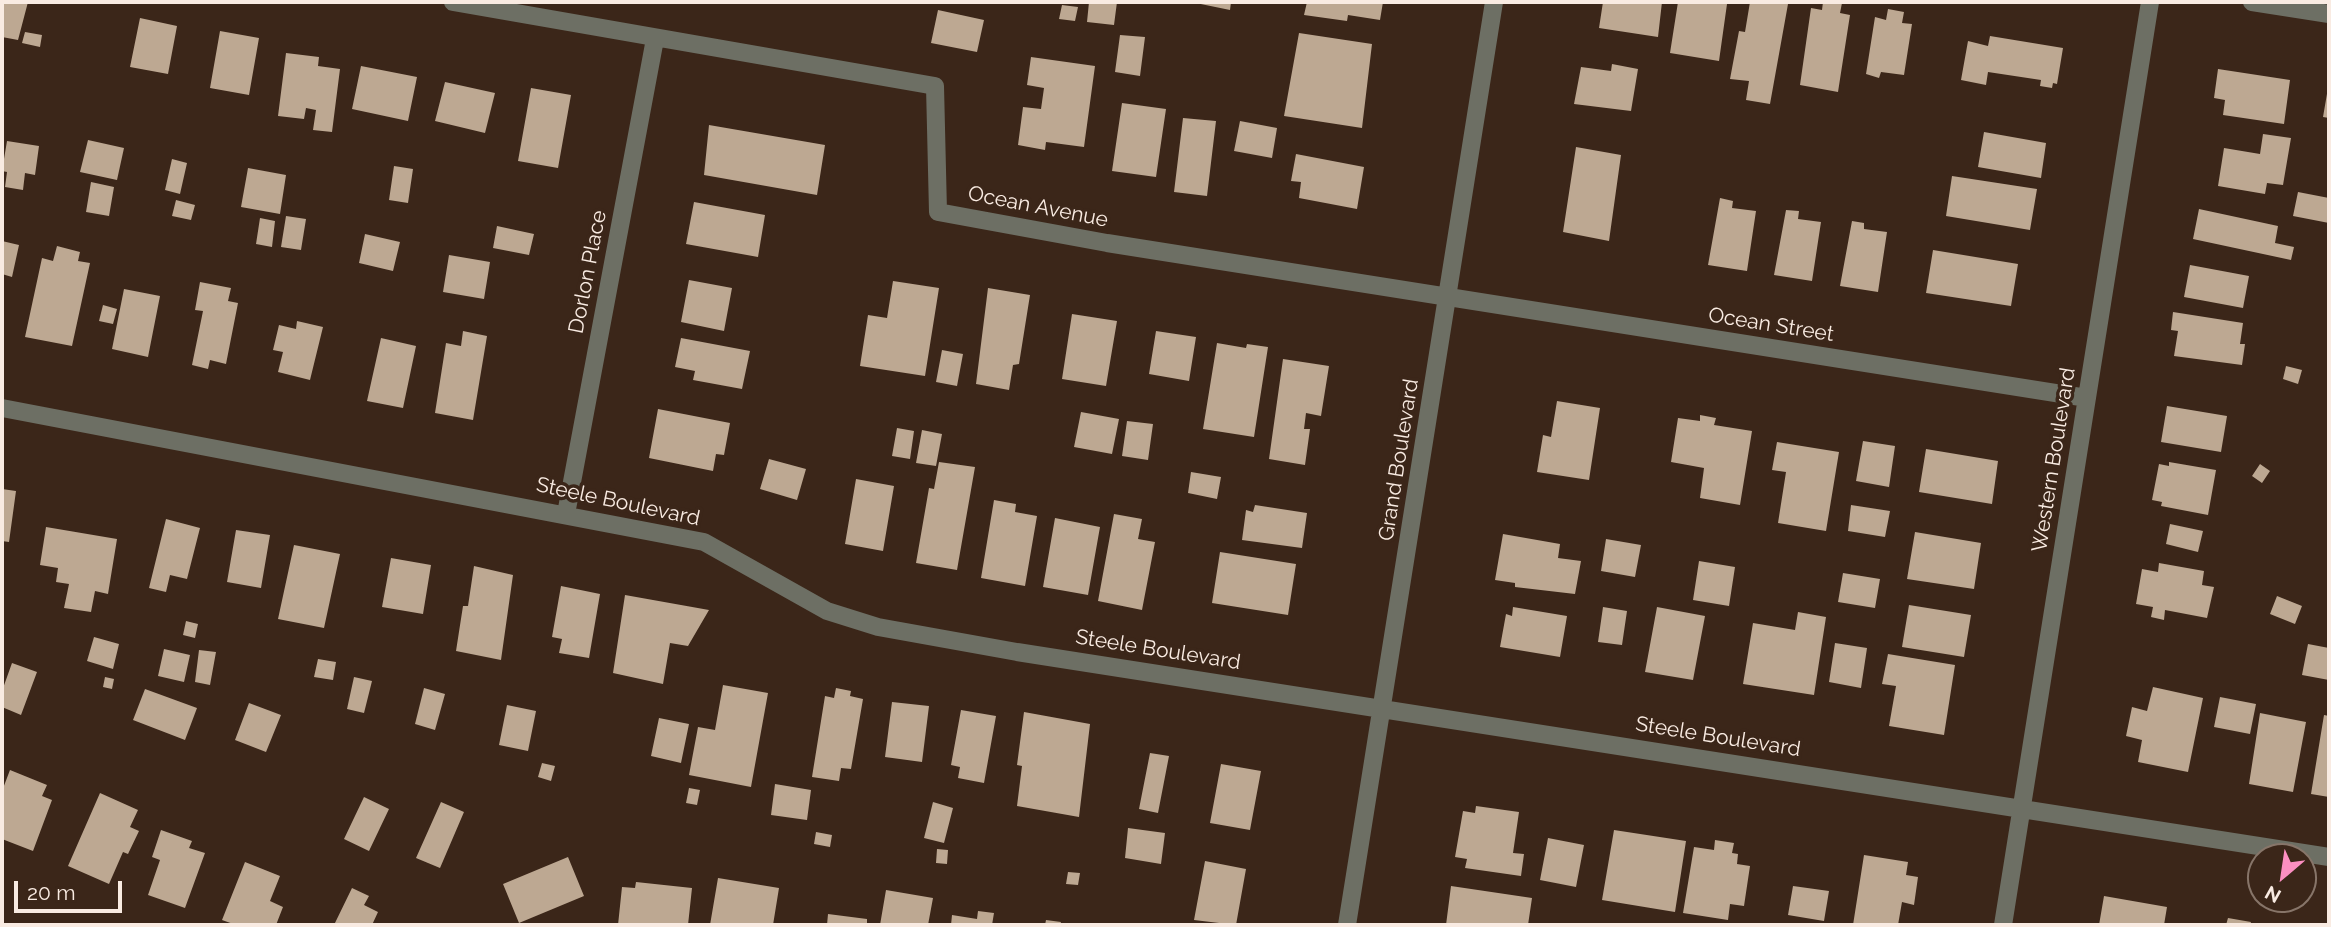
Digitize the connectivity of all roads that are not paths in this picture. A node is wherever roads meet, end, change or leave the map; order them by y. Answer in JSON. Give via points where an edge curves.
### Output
{"nodes":[{"id":1,"x":453,"y":2,"type":"edge"},
{"id":2,"x":1494,"y":2,"type":"edge"},
{"id":3,"x":2150,"y":2,"type":"edge"},
{"id":4,"x":2252,"y":2,"type":"edge"},
{"id":5,"x":2329,"y":14,"type":"edge"},
{"id":6,"x":656,"y":39,"type":"junction"},
{"id":7,"x":1448,"y":296,"type":"junction"},
{"id":8,"x":2087,"y":398,"type":"junction"},
{"id":9,"x":2,"y":408,"type":"edge"},
{"id":10,"x":566,"y":514,"type":"junction"},
{"id":11,"x":1382,"y":707,"type":"junction"},
{"id":12,"x":2021,"y":808,"type":"junction"},
{"id":13,"x":2329,"y":857,"type":"edge"},
{"id":14,"x":1347,"y":925,"type":"edge"},
{"id":15,"x":2003,"y":925,"type":"edge"}],
"edges":[{"from":1,"to":6,"type":"street","name":"Ocean Avenue"},
{"from":2,"to":7,"type":"street","name":"Grand Boulevard"},
{"from":3,"to":8,"type":"street","name":"Western Boulevard"},
{"from":4,"to":5,"type":"street"},
{"from":6,"to":7,"type":"street","name":"Ocean Avenue","via":[[935,86],[939,212]]},
{"from":6,"to":10,"type":"street","name":"Dorlon Place"},
{"from":7,"to":8,"type":"street","name":"Ocean Street"},
{"from":7,"to":11,"type":"street","name":"Grand Boulevard"},
{"from":8,"to":12,"type":"street","name":"Western Boulevard"},
{"from":9,"to":10,"type":"street","name":"Steele Boulevard"},
{"from":10,"to":11,"type":"street","name":"Steele Boulevard","via":[[704,542],[827,611],[878,627]]},
{"from":11,"to":12,"type":"street","name":"Steele Boulevard"},
{"from":11,"to":14,"type":"street","name":"Grand Boulevard"},
{"from":12,"to":13,"type":"street","name":"Steele Boulevard"},
{"from":12,"to":15,"type":"street","name":"Western Boulevard"}]}
